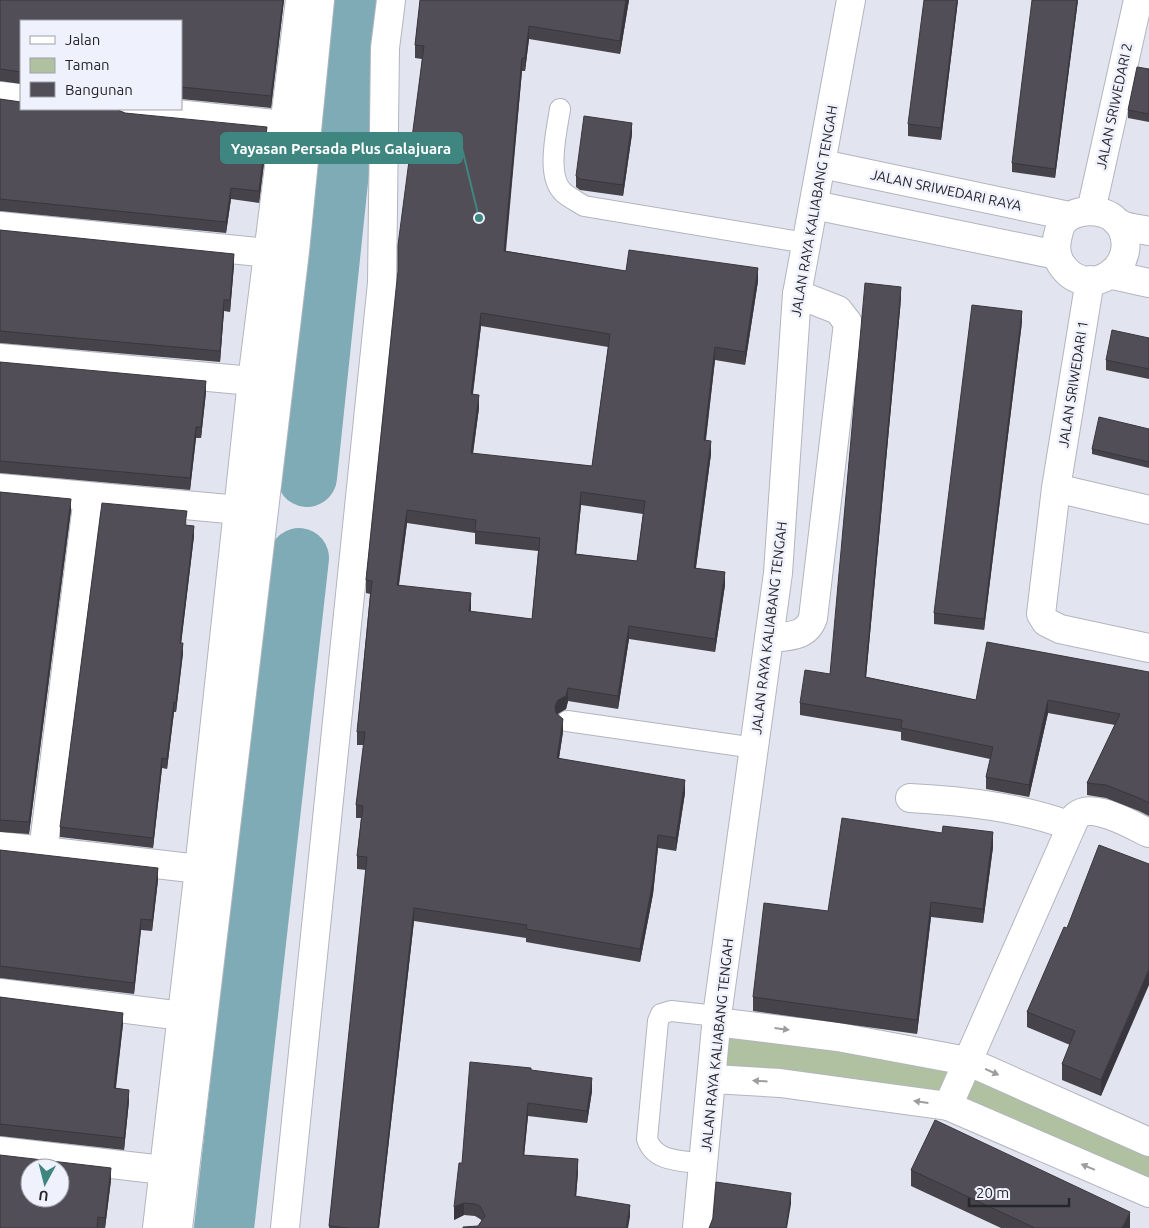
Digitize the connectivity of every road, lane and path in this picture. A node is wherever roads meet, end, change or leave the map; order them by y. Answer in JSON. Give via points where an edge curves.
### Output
{"nodes":[{"id":1,"x":295,"y":0,"type":"edge"},
{"id":2,"x":300,"y":0,"type":"edge"},
{"id":3,"x":320,"y":0,"type":"edge"},
{"id":4,"x":391,"y":0,"type":"edge"},
{"id":5,"x":850,"y":0,"type":"edge"},
{"id":6,"x":1140,"y":16,"type":"edge"},
{"id":7,"x":0,"y":96,"type":"edge"},
{"id":8,"x":20,"y":98,"type":"edge"},
{"id":9,"x":560,"y":108,"type":"dead end"},
{"id":10,"x":137,"y":110,"type":"edge"},
{"id":11,"x":284,"y":125,"type":"junction"},
{"id":12,"x":822,"y":164,"type":"junction"},
{"id":13,"x":814,"y":205,"type":"junction"},
{"id":14,"x":1080,"y":214,"type":"junction"},
{"id":15,"x":1119,"y":224,"type":"junction"},
{"id":16,"x":0,"y":226,"type":"edge"},
{"id":17,"x":1149,"y":231,"type":"edge"},
{"id":18,"x":806,"y":243,"type":"junction"},
{"id":19,"x":270,"y":251,"type":"junction"},
{"id":20,"x":1057,"y":255,"type":"junction"},
{"id":21,"x":1101,"y":277,"type":"junction"},
{"id":22,"x":1149,"y":283,"type":"edge"},
{"id":23,"x":797,"y":294,"type":"junction"},
{"id":24,"x":0,"y":358,"type":"edge"},
{"id":25,"x":252,"y":381,"type":"junction"},
{"id":26,"x":0,"y":488,"type":"edge"},
{"id":27,"x":1056,"y":488,"type":"junction"},
{"id":28,"x":88,"y":497,"type":"junction"},
{"id":29,"x":239,"y":510,"type":"junction"},
{"id":30,"x":1149,"y":510,"type":"edge"},
{"id":31,"x":769,"y":638,"type":"junction"},
{"id":32,"x":1149,"y":648,"type":"edge"},
{"id":33,"x":567,"y":721,"type":"dead end"},
{"id":34,"x":755,"y":748,"type":"junction"},
{"id":35,"x":910,"y":798,"type":"dead end"},
{"id":36,"x":1071,"y":826,"type":"junction"},
{"id":37,"x":1149,"y":833,"type":"edge"},
{"id":38,"x":0,"y":846,"type":"edge"},
{"id":39,"x":43,"y":851,"type":"junction"},
{"id":40,"x":199,"y":869,"type":"junction"},
{"id":41,"x":0,"y":993,"type":"edge"},
{"id":42,"x":182,"y":1016,"type":"junction"},
{"id":43,"x":717,"y":1019,"type":"junction"},
{"id":44,"x":967,"y":1061,"type":"junction"},
{"id":45,"x":713,"y":1079,"type":"junction"},
{"id":46,"x":948,"y":1106,"type":"junction"},
{"id":47,"x":1149,"y":1142,"type":"edge"},
{"id":48,"x":0,"y":1151,"type":"edge"},
{"id":49,"x":704,"y":1164,"type":"junction"},
{"id":50,"x":163,"y":1170,"type":"junction"},
{"id":51,"x":1149,"y":1193,"type":"edge"},
{"id":52,"x":157,"y":1228,"type":"edge"},
{"id":53,"x":178,"y":1228,"type":"edge"},
{"id":54,"x":285,"y":1228,"type":"edge"},
{"id":55,"x":697,"y":1228,"type":"edge"}],
"edges":[{"from":1,"to":2,"type":"street"},
{"from":2,"to":11,"type":"street"},
{"from":3,"to":53,"type":"street","via":[[295,251]]},
{"from":4,"to":54,"type":"street","via":[[386,48],[382,283]]},
{"from":5,"to":12,"type":"street","name":"JALAN RAYA KALIABANG TENGAH"},
{"from":6,"to":14,"type":"street","name":"JALAN SRIWEDARI 2"},
{"from":7,"to":8,"type":"street"},
{"from":9,"to":18,"type":"lane","via":[[553,160],[556,177],[562,192],[584,206]]},
{"from":10,"to":11,"type":"street"},
{"from":11,"to":19,"type":"street"},
{"from":12,"to":13,"type":"street","name":"JALAN RAYA KALIABANG TENGAH"},
{"from":12,"to":14,"type":"street","name":"JALAN SRIWEDARI RAYA"},
{"from":13,"to":18,"type":"street","name":"JALAN RAYA KALIABANG TENGAH"},
{"from":13,"to":20,"type":"street"},
{"from":14,"to":15,"type":"street","via":[[1110,216]]},
{"from":14,"to":20,"type":"street","via":[[1060,226]]},
{"from":15,"to":17,"type":"street"},
{"from":15,"to":21,"type":"street","via":[[1126,239],[1126,249],[1122,260]]},
{"from":16,"to":19,"type":"street"},
{"from":18,"to":23,"type":"street","name":"JALAN RAYA KALIABANG TENGAH"},
{"from":19,"to":25,"type":"street"},
{"from":20,"to":21,"type":"street","via":[[1068,272]]},
{"from":21,"to":22,"type":"street"},
{"from":21,"to":27,"type":"street","name":"JALAN SRIWEDARI 1"},
{"from":23,"to":31,"type":"street","name":"JALAN RAYA KALIABANG TENGAH","via":[[778,572]]},
{"from":23,"to":31,"type":"street","via":[[838,310],[848,322],[813,618],[804,633]]},
{"from":24,"to":25,"type":"street"},
{"from":25,"to":29,"type":"street"},
{"from":26,"to":28,"type":"street"},
{"from":27,"to":30,"type":"street"},
{"from":27,"to":32,"type":"street","name":"JALAN SRIWEDARI 1","via":[[1041,614],[1046,622],[1060,629]]},
{"from":28,"to":29,"type":"street"},
{"from":28,"to":39,"type":"street"},
{"from":29,"to":40,"type":"street"},
{"from":31,"to":34,"type":"street","name":"JALAN RAYA KALIABANG TENGAH"},
{"from":33,"to":34,"type":"lane"},
{"from":34,"to":43,"type":"street","name":"JALAN RAYA KALIABANG TENGAH"},
{"from":35,"to":36,"type":"street","via":[[987,805],[1044,816]]},
{"from":36,"to":37,"type":"street","via":[[1081,812],[1093,810]]},
{"from":36,"to":44,"type":"street"},
{"from":38,"to":39,"type":"street"},
{"from":39,"to":40,"type":"street"},
{"from":40,"to":42,"type":"street"},
{"from":41,"to":42,"type":"street"},
{"from":42,"to":50,"type":"street"},
{"from":43,"to":44,"type":"street","one_way":true},
{"from":43,"to":45,"type":"street","name":"JALAN RAYA KALIABANG TENGAH"},
{"from":43,"to":49,"type":"lane","via":[[671,1011],[661,1014],[647,1139],[658,1156]]},
{"from":44,"to":46,"type":"street"},
{"from":44,"to":47,"type":"street","one_way":true},
{"from":46,"to":45,"type":"street","one_way":true,"via":[[780,1082]]},
{"from":45,"to":49,"type":"street","name":"JALAN RAYA KALIABANG TENGAH"},
{"from":51,"to":46,"type":"street","one_way":true},
{"from":48,"to":50,"type":"street"},
{"from":49,"to":55,"type":"street","name":"JALAN RAYA KALIABANG TENGAH"},
{"from":50,"to":52,"type":"street"}]}
